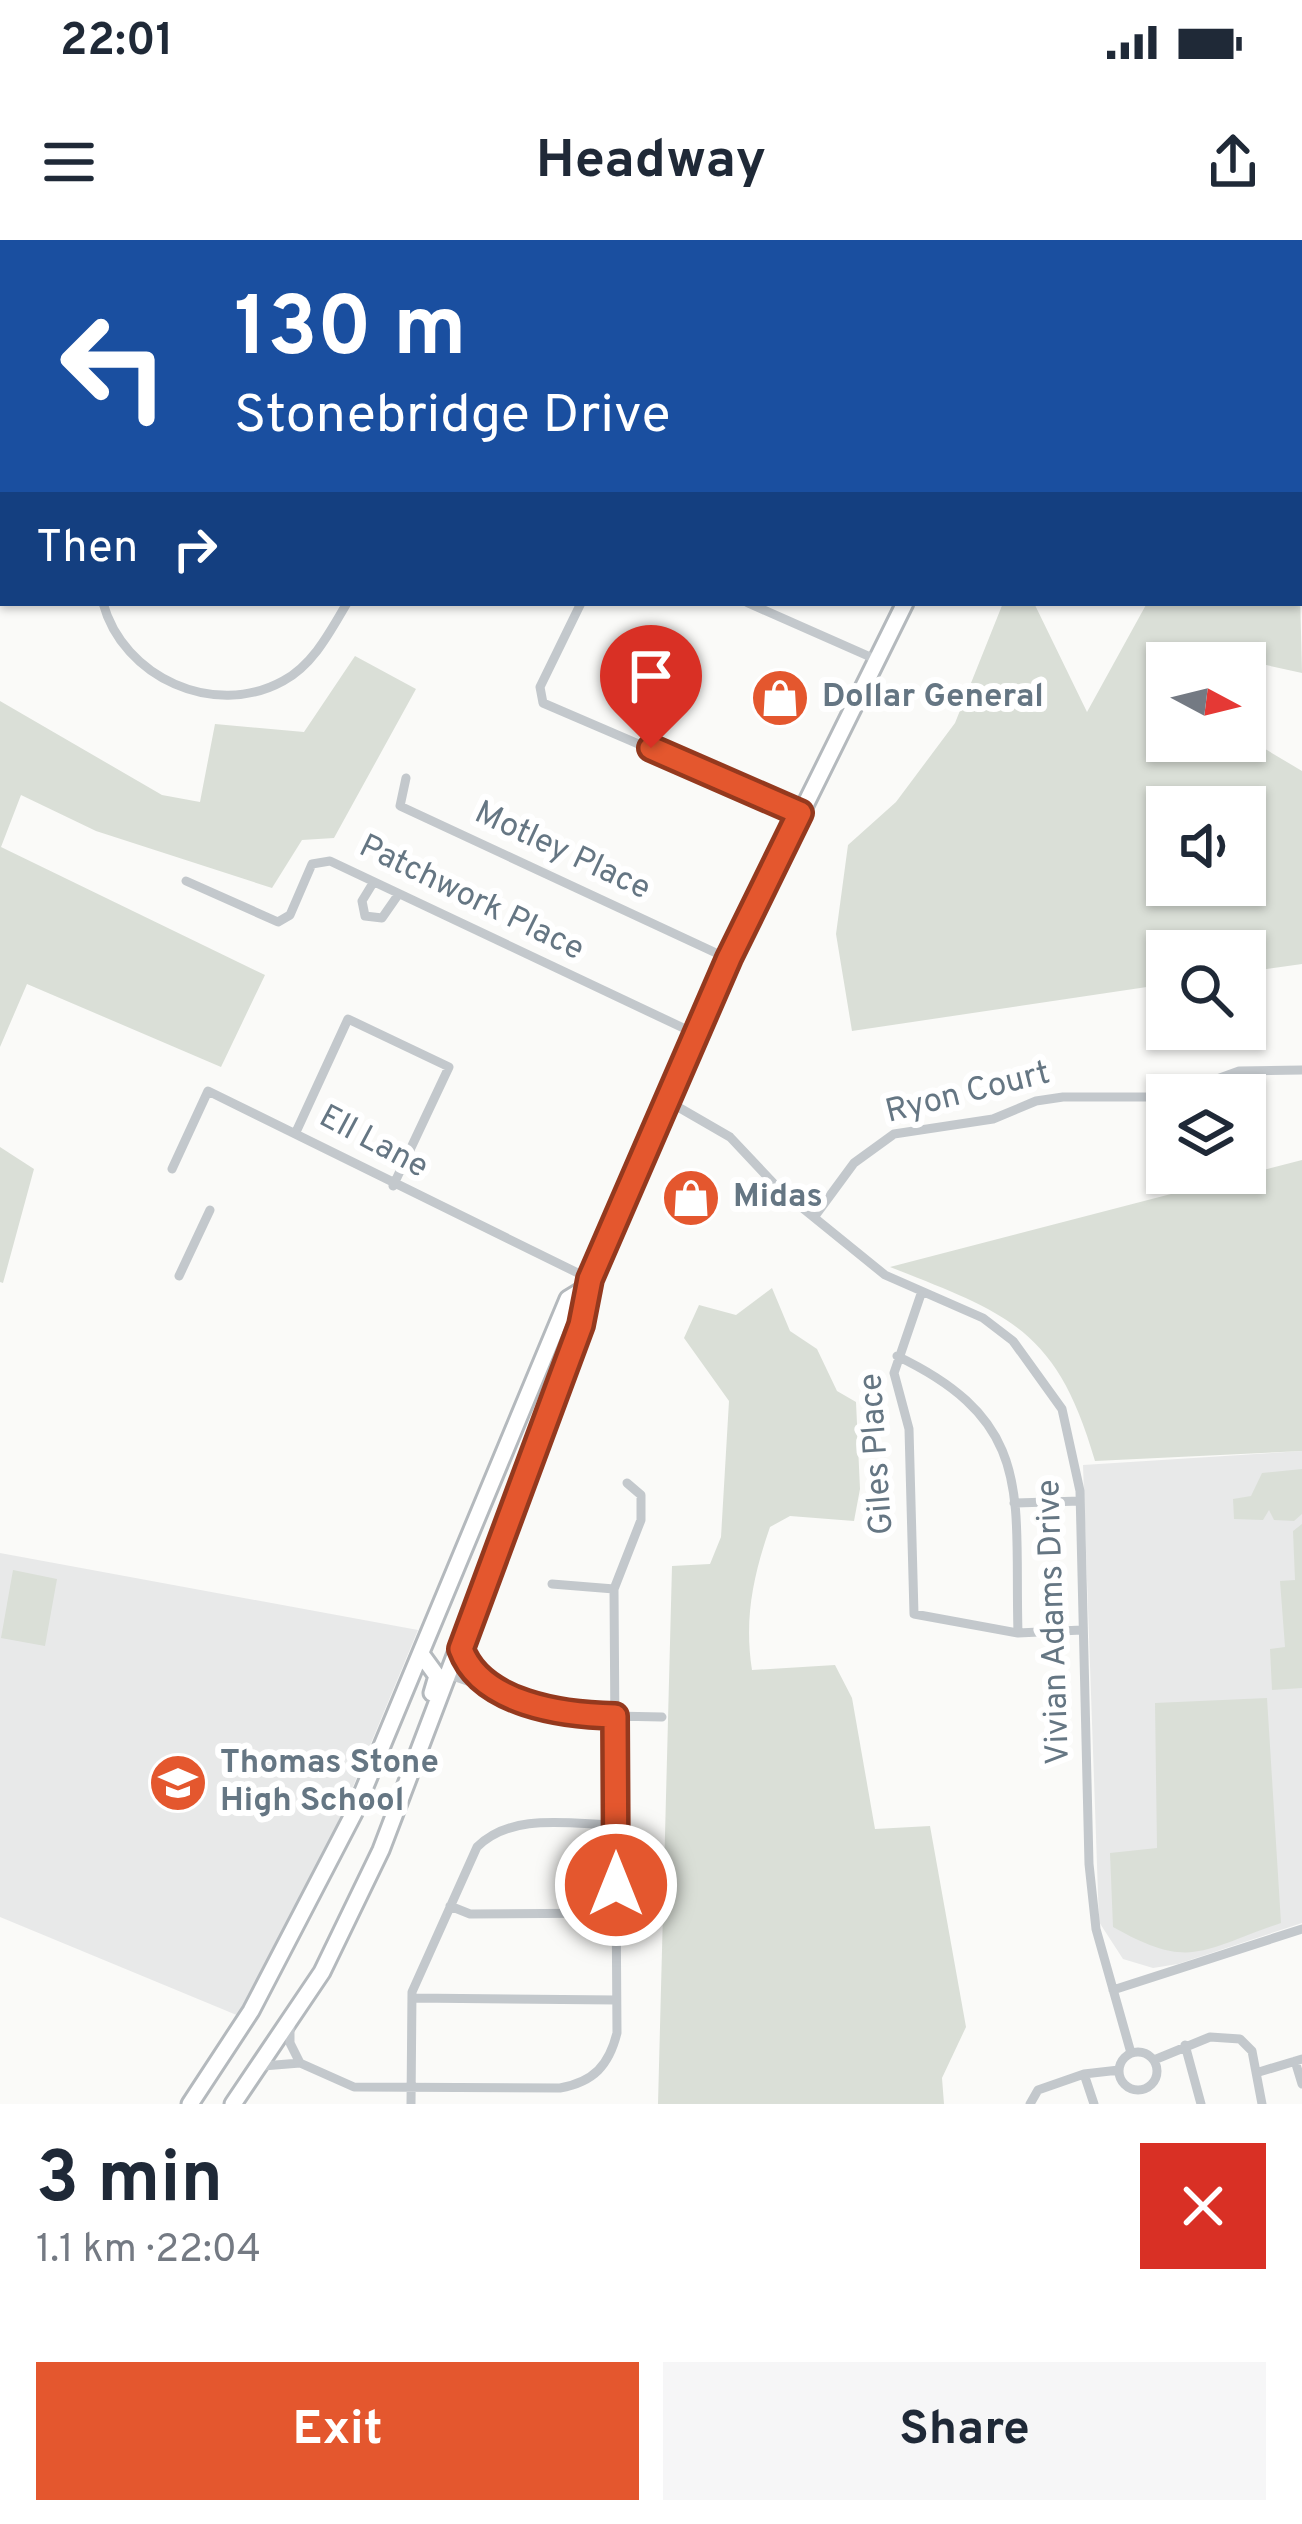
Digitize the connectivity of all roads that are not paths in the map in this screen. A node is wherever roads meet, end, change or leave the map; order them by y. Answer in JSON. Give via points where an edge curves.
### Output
{"nodes":[{"id":1,"x":104,"y":606,"type":"edge"},
{"id":2,"x":345,"y":606,"type":"edge"},
{"id":3,"x":580,"y":606,"type":"edge"},
{"id":4,"x":755,"y":606,"type":"edge"},
{"id":5,"x":903,"y":606,"type":"edge"},
{"id":6,"x":875,"y":659,"type":"junction"},
{"id":7,"x":406,"y":778,"type":"dead end"},
{"id":8,"x":800,"y":813,"type":"junction"},
{"id":9,"x":186,"y":881,"type":"dead end"},
{"id":10,"x":374,"y":883,"type":"junction"},
{"id":11,"x":398,"y":895,"type":"junction"},
{"id":12,"x":729,"y":958,"type":"junction"},
{"id":13,"x":696,"y":1034,"type":"junction"},
{"id":14,"x":1302,"y":1070,"type":"edge"},
{"id":15,"x":1231,"y":1074,"type":"edge"},
{"id":16,"x":1146,"y":1096,"type":"edge"},
{"id":17,"x":666,"y":1100,"type":"junction"},
{"id":18,"x":296,"y":1132,"type":"junction"},
{"id":19,"x":172,"y":1169,"type":"dead end"},
{"id":20,"x":394,"y":1186,"type":"junction"},
{"id":21,"x":210,"y":1210,"type":"dead end"},
{"id":22,"x":815,"y":1216,"type":"junction"},
{"id":23,"x":179,"y":1276,"type":"dead end"},
{"id":24,"x":588,"y":1283,"type":"junction"},
{"id":25,"x":921,"y":1294,"type":"junction"},
{"id":26,"x":897,"y":1356,"type":"junction"},
{"id":27,"x":627,"y":1483,"type":"dead end"},
{"id":28,"x":1080,"y":1501,"type":"junction"},
{"id":29,"x":1015,"y":1503,"type":"junction"},
{"id":30,"x":552,"y":1584,"type":"dead end"},
{"id":31,"x":446,"y":1588,"type":"junction"},
{"id":32,"x":614,"y":1589,"type":"junction"},
{"id":33,"x":1082,"y":1630,"type":"junction"},
{"id":34,"x":1018,"y":1633,"type":"junction"},
{"id":35,"x":461,"y":1649,"type":"junction"},
{"id":36,"x":421,"y":1654,"type":"junction"},
{"id":37,"x":450,"y":1675,"type":"junction"},
{"id":38,"x":482,"y":1683,"type":"junction"},
{"id":39,"x":615,"y":1716,"type":"junction"},
{"id":40,"x":662,"y":1717,"type":"dead end"},
{"id":41,"x":408,"y":1782,"type":"junction"},
{"id":42,"x":616,"y":1825,"type":"junction"},
{"id":43,"x":451,"y":1906,"type":"junction"},
{"id":44,"x":616,"y":1913,"type":"junction"},
{"id":45,"x":1302,"y":1929,"type":"edge"},
{"id":46,"x":1113,"y":1990,"type":"junction"},
{"id":47,"x":412,"y":1998,"type":"junction"},
{"id":48,"x":616,"y":2000,"type":"junction"},
{"id":49,"x":290,"y":2026,"type":"junction"},
{"id":50,"x":1185,"y":2044,"type":"junction"},
{"id":51,"x":1131,"y":2054,"type":"junction"},
{"id":52,"x":1154,"y":2060,"type":"junction"},
{"id":53,"x":1298,"y":2060,"type":"edge"},
{"id":54,"x":300,"y":2063,"type":"junction"},
{"id":55,"x":263,"y":2066,"type":"junction"},
{"id":56,"x":1119,"y":2070,"type":"junction"},
{"id":57,"x":1258,"y":2072,"type":"junction"},
{"id":58,"x":1084,"y":2074,"type":"junction"},
{"id":59,"x":1302,"y":2084,"type":"edge"},
{"id":60,"x":411,"y":2087,"type":"junction"},
{"id":61,"x":190,"y":2104,"type":"edge"},
{"id":62,"x":233,"y":2104,"type":"edge"},
{"id":63,"x":411,"y":2104,"type":"edge"},
{"id":64,"x":1030,"y":2104,"type":"edge"},
{"id":65,"x":1094,"y":2104,"type":"edge"},
{"id":66,"x":1201,"y":2104,"type":"edge"},
{"id":67,"x":1262,"y":2104,"type":"edge"}],
"edges":[{"from":1,"to":2,"type":"street","via":[[146,668],[187,689],[228,694],[261,690],[301,669]]},
{"from":3,"to":8,"type":"street","via":[[540,686],[543,703]]},
{"from":4,"to":6,"type":"street"},
{"from":5,"to":6,"type":"highway"},
{"from":6,"to":8,"type":"highway"},
{"from":7,"to":12,"type":"street","name":"Motley Place","via":[[400,806]]},
{"from":8,"to":12,"type":"highway"},
{"from":9,"to":10,"type":"street","name":"Patchwork Place","via":[[278,922],[290,915],[317,860]]},
{"from":10,"to":11,"type":"street","name":"Patchwork Place"},
{"from":10,"to":11,"type":"street","via":[[362,901],[365,916],[382,918]]},
{"from":11,"to":13,"type":"street","name":"Patchwork Place"},
{"from":12,"to":13,"type":"highway"},
{"from":13,"to":17,"type":"highway"},
{"from":14,"to":15,"type":"street","name":"Ryon Court"},
{"from":16,"to":22,"type":"street","name":"Ryon Court","via":[[1063,1096],[993,1119],[895,1134],[866,1150]]},
{"from":17,"to":22,"type":"street","name":"Vivian Adams Drive","via":[[730,1137]]},
{"from":17,"to":24,"type":"highway"},
{"from":18,"to":19,"type":"street","name":"Ell Lane","via":[[208,1091]]},
{"from":18,"to":20,"type":"street","name":"Ell Lane"},
{"from":18,"to":20,"type":"street","via":[[348,1019],[449,1067]]},
{"from":20,"to":24,"type":"street","name":"Ell Lane"},
{"from":21,"to":23,"type":"street"},
{"from":22,"to":25,"type":"street","name":"Vivian Adams Drive"},
{"from":24,"to":31,"type":"highway","via":[[568,1299]]},
{"from":24,"to":35,"type":"highway","via":[[581,1325]]},
{"from":25,"to":26,"type":"street","name":"Giles Place"},
{"from":25,"to":28,"type":"street","name":"Vivian Adams Drive","via":[[983,1318],[1041,1373],[1071,1436]]},
{"from":26,"to":29,"type":"street","via":[[970,1400],[988,1420],[1003,1444]]},
{"from":26,"to":34,"type":"street","name":"Giles Place","via":[[909,1429],[914,1614]]},
{"from":27,"to":32,"type":"street","via":[[644,1510]]},
{"from":28,"to":29,"type":"street"},
{"from":28,"to":33,"type":"street","name":"Vivian Adams Drive"},
{"from":29,"to":34,"type":"street"},
{"from":30,"to":32,"type":"street"},
{"from":31,"to":36,"type":"highway"},
{"from":31,"to":37,"type":"highway","via":[[433,1654]]},
{"from":32,"to":39,"type":"street"},
{"from":33,"to":34,"type":"street"},
{"from":33,"to":46,"type":"street","name":"Vivian Adams Drive","via":[[1089,1864]]},
{"from":35,"to":37,"type":"highway"},
{"from":35,"to":38,"type":"street"},
{"from":36,"to":41,"type":"highway","via":[[437,1678],[407,1762]]},
{"from":36,"to":61,"type":"highway","via":[[322,1878],[249,2015]]},
{"from":37,"to":38,"type":"street"},
{"from":37,"to":41,"type":"highway"},
{"from":38,"to":39,"type":"street","via":[[566,1715]]},
{"from":39,"to":40,"type":"street"},
{"from":39,"to":42,"type":"street"},
{"from":41,"to":49,"type":"highway","via":[[352,1914]]},
{"from":42,"to":43,"type":"street","via":[[501,1827],[477,1847]]},
{"from":42,"to":44,"type":"street"},
{"from":43,"to":44,"type":"street","via":[[470,1914]]},
{"from":43,"to":47,"type":"street"},
{"from":44,"to":48,"type":"street"},
{"from":45,"to":46,"type":"street"},
{"from":46,"to":51,"type":"street","name":"Vivian Adams Drive"},
{"from":47,"to":48,"type":"street"},
{"from":47,"to":60,"type":"street"},
{"from":48,"to":60,"type":"street","via":[[611,2055],[577,2085]]},
{"from":49,"to":54,"type":"street"},
{"from":49,"to":55,"type":"highway"},
{"from":50,"to":52,"type":"street"},
{"from":50,"to":57,"type":"street","via":[[1240,2039]]},
{"from":50,"to":66,"type":"street"},
{"from":51,"to":52,"type":"street"},
{"from":51,"to":56,"type":"street"},
{"from":52,"to":56,"type":"street","via":[[1157,2077],[1144,2090],[1127,2087]]},
{"from":53,"to":57,"type":"street"},
{"from":53,"to":59,"type":"street"},
{"from":54,"to":55,"type":"street"},
{"from":54,"to":60,"type":"street","via":[[354,2087]]},
{"from":55,"to":62,"type":"highway"},
{"from":56,"to":58,"type":"street"},
{"from":57,"to":67,"type":"street"},
{"from":58,"to":64,"type":"street","via":[[1038,2090]]},
{"from":58,"to":65,"type":"street"},
{"from":60,"to":63,"type":"street"}]}
